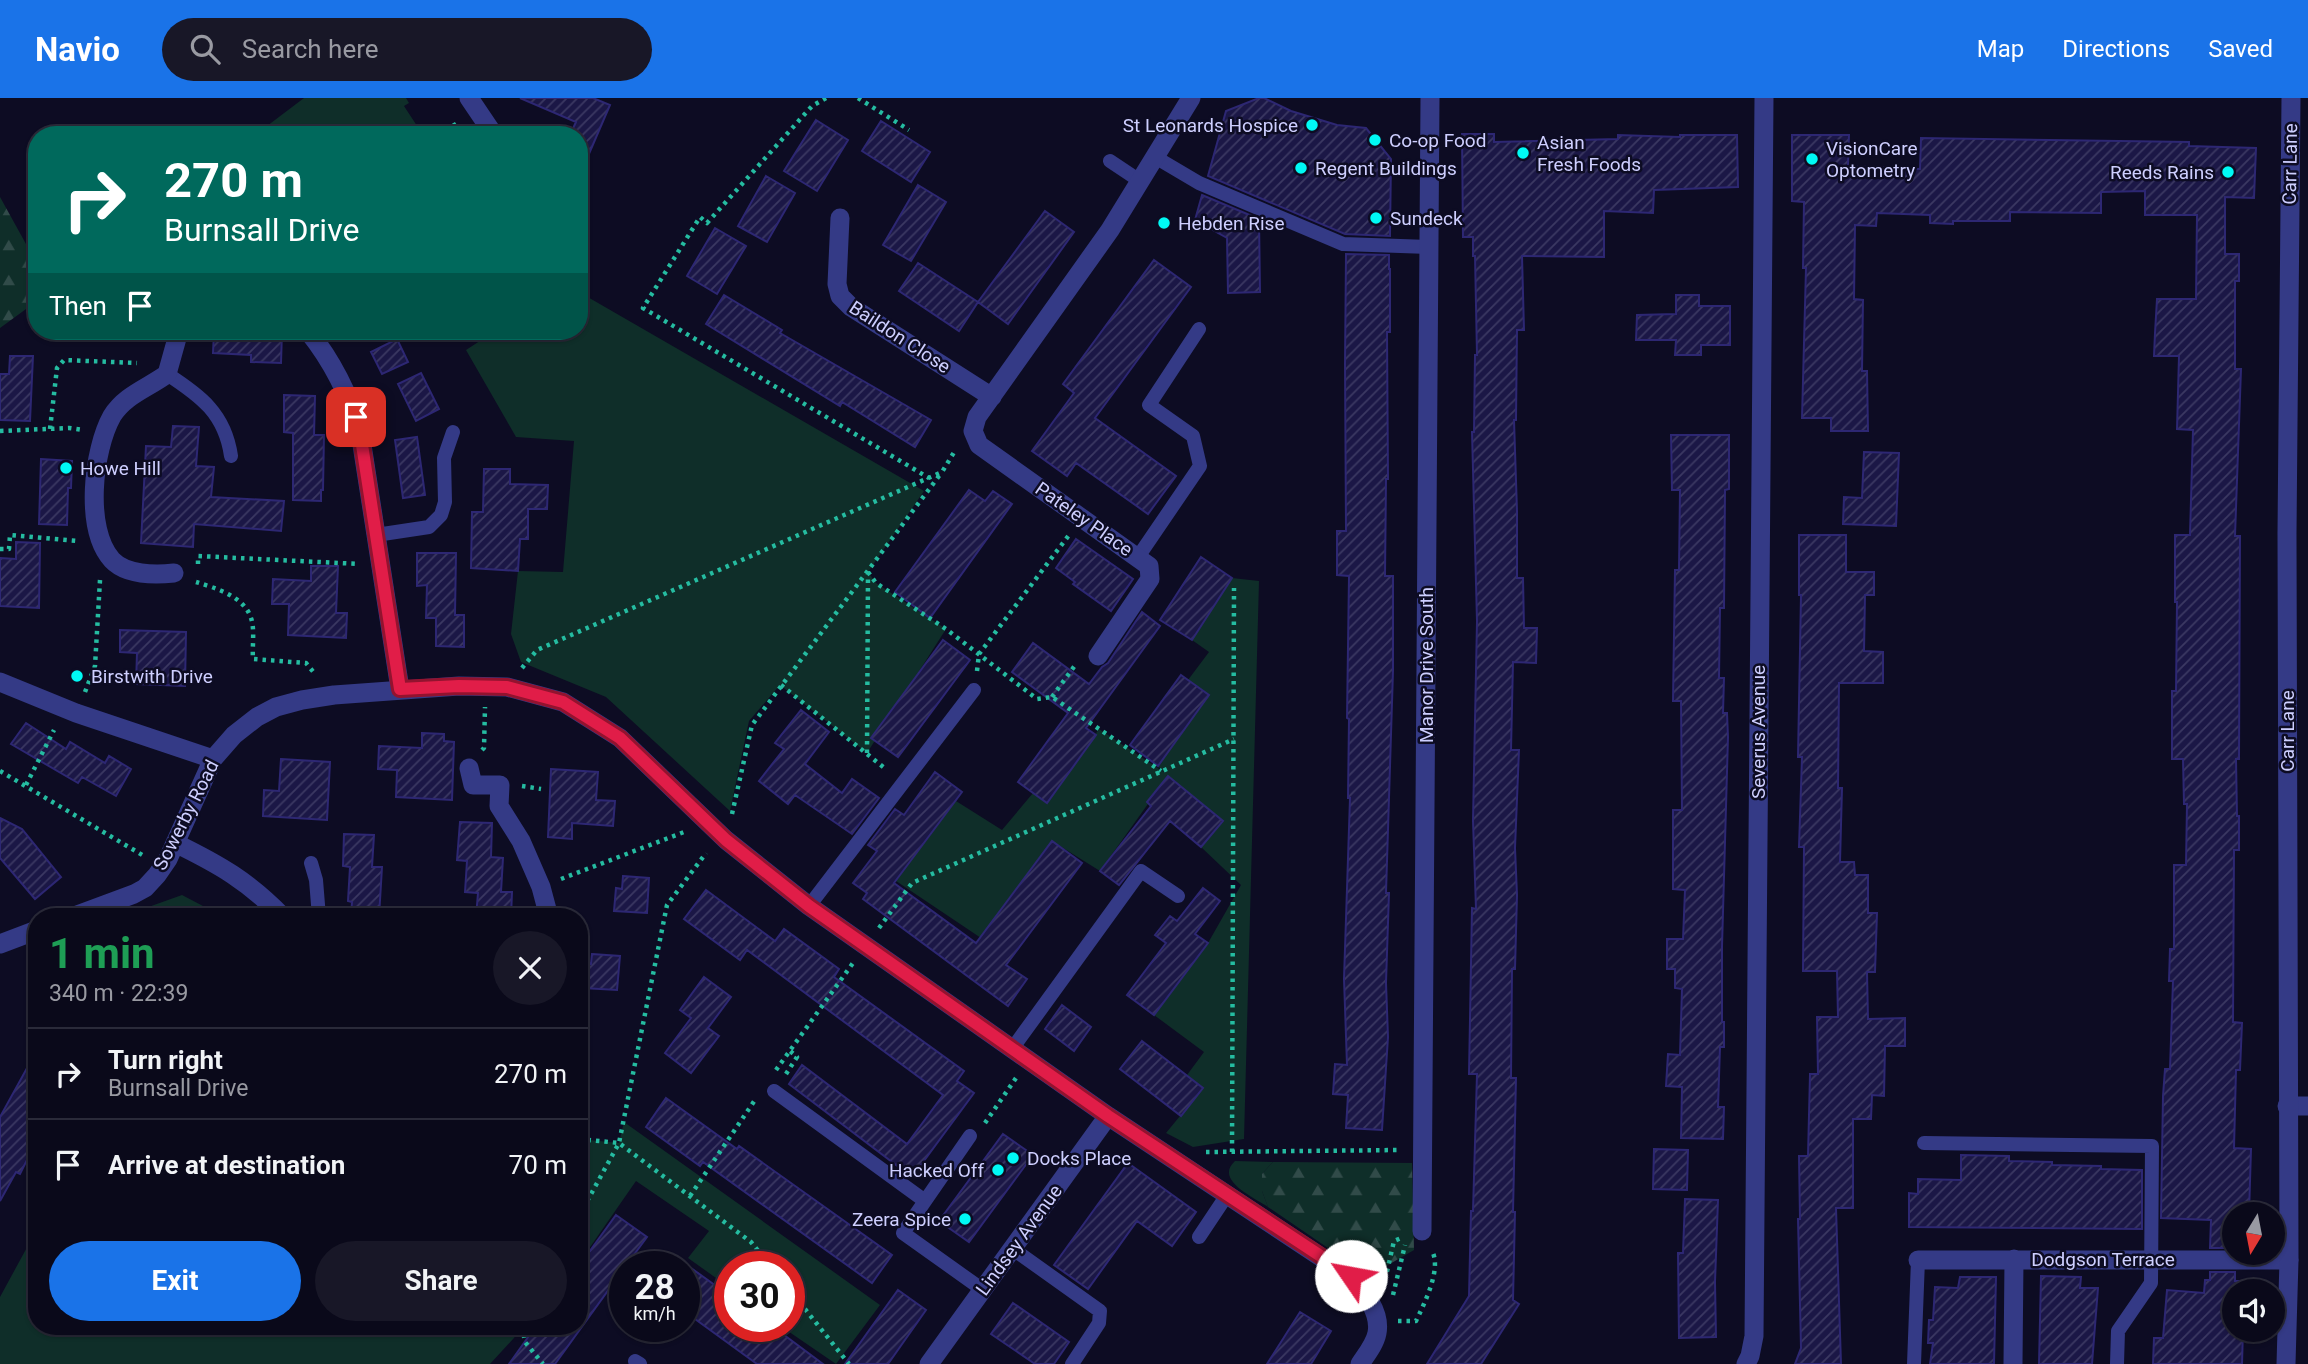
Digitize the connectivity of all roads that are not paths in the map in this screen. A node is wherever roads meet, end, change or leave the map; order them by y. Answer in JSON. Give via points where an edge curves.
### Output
{"nodes":[{"id":1,"x":468,"y":98,"type":"edge"},
{"id":2,"x":1191,"y":98,"type":"edge"},
{"id":3,"x":1430,"y":98,"type":"edge"},
{"id":4,"x":1763,"y":98,"type":"edge"},
{"id":5,"x":2291,"y":98,"type":"edge"},
{"id":6,"x":488,"y":126,"type":"edge"},
{"id":7,"x":1155,"y":157,"type":"junction"},
{"id":8,"x":1110,"y":161,"type":"dead end"},
{"id":9,"x":1140,"y":181,"type":"junction"},
{"id":10,"x":840,"y":218,"type":"dead end"},
{"id":11,"x":1429,"y":247,"type":"junction"},
{"id":12,"x":1199,"y":329,"type":"dead end"},
{"id":13,"x":176,"y":340,"type":"edge"},
{"id":14,"x":315,"y":340,"type":"edge"},
{"id":15,"x":168,"y":369,"type":"junction"},
{"id":16,"x":992,"y":397,"type":"junction"},
{"id":17,"x":453,"y":432,"type":"dead end"},
{"id":18,"x":231,"y":456,"type":"dead end"},
{"id":19,"x":376,"y":535,"type":"junction"},
{"id":20,"x":1138,"y":557,"type":"junction"},
{"id":21,"x":174,"y":573,"type":"road end"},
{"id":22,"x":1098,"y":656,"type":"road end"},
{"id":23,"x":0,"y":682,"type":"edge"},
{"id":24,"x":400,"y":689,"type":"junction"},
{"id":25,"x":974,"y":690,"type":"road end"},
{"id":26,"x":213,"y":759,"type":"junction"},
{"id":27,"x":469,"y":768,"type":"dead end"},
{"id":28,"x":176,"y":843,"type":"junction"},
{"id":29,"x":311,"y":863,"type":"dead end"},
{"id":30,"x":1178,"y":896,"type":"dead end"},
{"id":31,"x":809,"y":906,"type":"junction"},
{"id":32,"x":96,"y":908,"type":"edge"},
{"id":33,"x":274,"y":908,"type":"edge"},
{"id":34,"x":318,"y":908,"type":"edge"},
{"id":35,"x":547,"y":908,"type":"edge"},
{"id":36,"x":28,"y":933,"type":"edge"},
{"id":37,"x":0,"y":944,"type":"edge"},
{"id":38,"x":1012,"y":1049,"type":"junction"},
{"id":39,"x":774,"y":1091,"type":"road end"},
{"id":40,"x":2287,"y":1106,"type":"junction"},
{"id":41,"x":2308,"y":1106,"type":"edge"},
{"id":42,"x":1108,"y":1116,"type":"junction"},
{"id":43,"x":970,"y":1136,"type":"road end"},
{"id":44,"x":1924,"y":1143,"type":"dead end"},
{"id":45,"x":1227,"y":1195,"type":"junction"},
{"id":46,"x":925,"y":1201,"type":"junction"},
{"id":47,"x":1422,"y":1231,"type":"road end"},
{"id":48,"x":1199,"y":1237,"type":"dead end"},
{"id":49,"x":1013,"y":1250,"type":"junction"},
{"id":50,"x":2014,"y":1259,"type":"junction"},
{"id":51,"x":2152,"y":1259,"type":"junction"},
{"id":52,"x":1918,"y":1260,"type":"joint"},
{"id":53,"x":2289,"y":1260,"type":"junction"},
{"id":54,"x":984,"y":1290,"type":"junction"},
{"id":55,"x":929,"y":1364,"type":"edge"},
{"id":56,"x":1072,"y":1364,"type":"edge"},
{"id":57,"x":1360,"y":1364,"type":"edge"},
{"id":58,"x":1746,"y":1364,"type":"edge"},
{"id":59,"x":1914,"y":1364,"type":"edge"},
{"id":60,"x":2013,"y":1364,"type":"edge"},
{"id":61,"x":2117,"y":1364,"type":"edge"},
{"id":62,"x":2286,"y":1364,"type":"edge"}],
"edges":[{"from":1,"to":6,"type":"street"},
{"from":2,"to":7,"type":"street"},
{"from":3,"to":11,"type":"street","name":"Manor Drive South"},
{"from":4,"to":58,"type":"street","name":"Severus Avenue","via":[[1754,1335]]},
{"from":5,"to":40,"type":"street","name":"Carr Lane"},
{"from":7,"to":9,"type":"street"},
{"from":7,"to":11,"type":"lane","via":[[1199,183],[1343,244]]},
{"from":8,"to":9,"type":"lane"},
{"from":9,"to":16,"type":"street"},
{"from":10,"to":16,"type":"street","name":"Baildon Close","via":[[836,284],[840,296]]},
{"from":11,"to":47,"type":"street","name":"Manor Drive South"},
{"from":12,"to":20,"type":"lane","via":[[1149,405],[1193,436],[1200,467]]},
{"from":13,"to":15,"type":"street"},
{"from":14,"to":19,"type":"street","via":[[351,402]]},
{"from":15,"to":18,"type":"lane","via":[[212,410],[228,436]]},
{"from":15,"to":21,"type":"street","via":[[122,403],[104,433],[95,519],[101,543],[114,562],[132,571]]},
{"from":16,"to":20,"type":"street","name":"Pateley Place","via":[[973,431],[979,445]]},
{"from":17,"to":19,"type":"lane","via":[[444,458],[441,515],[429,527]]},
{"from":19,"to":24,"type":"street"},
{"from":20,"to":22,"type":"street","name":"Pateley Place","via":[[1149,566],[1150,579]]},
{"from":23,"to":26,"type":"street"},
{"from":24,"to":26,"type":"street","name":"Sowerby Road","via":[[334,695],[276,707],[234,735]]},
{"from":24,"to":31,"type":"street","name":"Sowerby Road","via":[[507,687],[563,702],[620,738],[707,822]]},
{"from":25,"to":31,"type":"lane"},
{"from":26,"to":28,"type":"street","name":"Sowerby Road"},
{"from":27,"to":35,"type":"street","via":[[472,785],[500,785],[499,806],[521,841]]},
{"from":28,"to":32,"type":"street","name":"Sowerby Road","via":[[145,888]]},
{"from":28,"to":33,"type":"street","via":[[223,867]]},
{"from":29,"to":34,"type":"lane"},
{"from":30,"to":38,"type":"lane","via":[[1141,871]]},
{"from":31,"to":38,"type":"street","name":"Sowerby Road"},
{"from":36,"to":37,"type":"street"},
{"from":38,"to":42,"type":"street","name":"Sowerby Road"},
{"from":39,"to":46,"type":"lane"},
{"from":40,"to":41,"type":"street"},
{"from":40,"to":53,"type":"street","name":"Carr Lane"},
{"from":42,"to":45,"type":"street","name":"Sowerby Road"},
{"from":42,"to":49,"type":"street","name":"Lindsey Avenue"},
{"from":43,"to":46,"type":"lane"},
{"from":44,"to":51,"type":"lane","via":[[2152,1146]]},
{"from":45,"to":48,"type":"lane"},
{"from":45,"to":57,"type":"street","name":"Sowerby Road","via":[[1351,1276],[1367,1296],[1377,1333]]},
{"from":46,"to":54,"type":"lane","via":[[903,1233]]},
{"from":49,"to":54,"type":"street","name":"Lindsey Avenue"},
{"from":49,"to":56,"type":"lane","via":[[1100,1311],[1099,1323]]},
{"from":50,"to":51,"type":"street","name":"Dodgson Terrace"},
{"from":50,"to":52,"type":"street","name":"Dodgson Terrace"},
{"from":50,"to":60,"type":"street"},
{"from":51,"to":53,"type":"street","name":"Dodgson Terrace"},
{"from":51,"to":61,"type":"lane","via":[[2151,1283],[2118,1331]]},
{"from":52,"to":59,"type":"lane"},
{"from":53,"to":62,"type":"street","name":"Carr Lane"},
{"from":54,"to":55,"type":"street","name":"Lindsey Avenue"}]}
